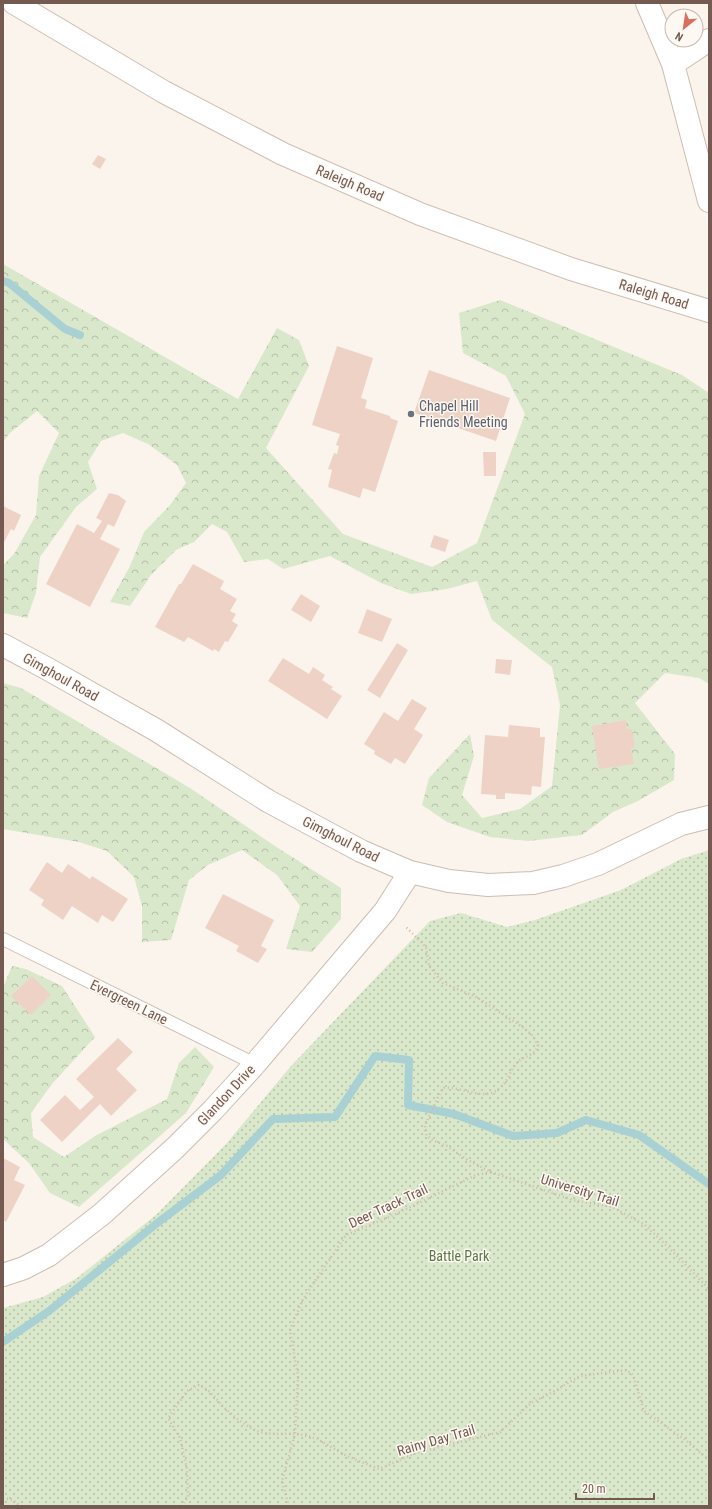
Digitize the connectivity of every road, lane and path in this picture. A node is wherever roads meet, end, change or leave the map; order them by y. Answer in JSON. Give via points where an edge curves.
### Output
{"nodes":[{"id":1,"x":14,"y":3,"type":"edge"},
{"id":2,"x":647,"y":3,"type":"edge"},
{"id":3,"x":709,"y":40,"type":"edge"},
{"id":4,"x":672,"y":64,"type":"junction"},
{"id":5,"x":709,"y":201,"type":"edge"},
{"id":6,"x":709,"y":311,"type":"edge"},
{"id":7,"x":3,"y":645,"type":"edge"},
{"id":8,"x":709,"y":817,"type":"edge"},
{"id":9,"x":410,"y":872,"type":"junction"},
{"id":10,"x":385,"y":911,"type":"junction"},
{"id":11,"x":3,"y":939,"type":"edge"},
{"id":12,"x":255,"y":1064,"type":"junction"},
{"id":13,"x":491,"y":1172,"type":"junction"},
{"id":14,"x":3,"y":1275,"type":"edge"},
{"id":15,"x":709,"y":1289,"type":"edge"},
{"id":16,"x":295,"y":1434,"type":"junction"},
{"id":17,"x":709,"y":1460,"type":"edge"},
{"id":18,"x":3,"y":1498,"type":"edge"},
{"id":19,"x":20,"y":1506,"type":"edge"},
{"id":20,"x":181,"y":1506,"type":"edge"},
{"id":21,"x":290,"y":1506,"type":"edge"}],
"edges":[{"from":1,"to":6,"type":"street","name":"Raleigh Road","via":[[164,92],[282,154],[420,214],[571,269]]},
{"from":2,"to":4,"type":"street"},
{"from":3,"to":4,"type":"street"},
{"from":4,"to":5,"type":"street"},
{"from":7,"to":9,"type":"street","name":"Gimghoul Road","via":[[156,730],[268,801],[361,851]]},
{"from":8,"to":9,"type":"street","name":"Gimghoul Road","via":[[681,824],[598,864],[533,884],[449,881]]},
{"from":9,"to":10,"type":"street","name":"Glandon Drive"},
{"from":10,"to":12,"type":"street","name":"Glandon Drive"},
{"from":10,"to":13,"type":"path","via":[[412,932],[426,947],[429,966],[443,983],[478,998],[524,1028],[538,1045],[537,1050],[516,1064],[501,1087],[494,1092],[474,1094],[461,1089],[444,1088],[427,1121],[425,1131],[432,1140]]},
{"from":11,"to":12,"type":"lane","name":"Evergreen Lane"},
{"from":12,"to":14,"type":"street","name":"Glandon Drive","via":[[208,1116],[102,1214],[49,1255]]},
{"from":13,"to":15,"type":"path","name":"University Trail","via":[[573,1200],[612,1207],[645,1225]]},
{"from":13,"to":16,"type":"path","name":"Deer Track Trail","via":[[476,1175],[346,1236],[303,1299],[290,1330],[298,1376]]},
{"from":16,"to":17,"type":"path","name":"Rainy Day Trail","via":[[318,1439],[345,1455],[378,1469],[416,1453],[500,1432],[531,1403],[580,1376],[626,1370],[633,1375],[644,1411]]},
{"from":16,"to":20,"type":"path","name":"Rainy Day Trail","via":[[275,1435],[250,1428],[226,1410],[209,1390],[199,1385],[186,1391],[168,1418],[180,1438],[187,1469],[188,1497]]},
{"from":16,"to":21,"type":"path","name":"Deer Track Trail","via":[[282,1481]]},
{"from":18,"to":19,"type":"path","via":[[13,1500]]}]}
